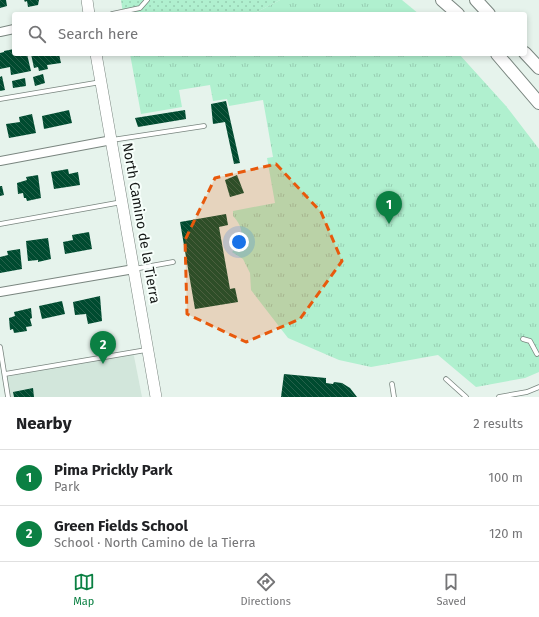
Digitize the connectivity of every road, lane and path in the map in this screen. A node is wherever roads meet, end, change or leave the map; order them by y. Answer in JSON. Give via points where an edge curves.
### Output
{"nodes":[{"id":1,"x":87,"y":0,"type":"edge"},
{"id":2,"x":147,"y":0,"type":"edge"},
{"id":3,"x":442,"y":0,"type":"edge"},
{"id":4,"x":476,"y":0,"type":"edge"},
{"id":5,"x":89,"y":12,"type":"edge"},
{"id":6,"x":121,"y":12,"type":"edge"},
{"id":7,"x":456,"y":12,"type":"edge"},
{"id":8,"x":488,"y":12,"type":"edge"},
{"id":9,"x":12,"y":29,"type":"edge"},
{"id":10,"x":0,"y":32,"type":"edge"},
{"id":11,"x":527,"y":55,"type":"edge"},
{"id":12,"x":96,"y":56,"type":"edge"},
{"id":13,"x":499,"y":56,"type":"edge"},
{"id":14,"x":539,"y":68,"type":"edge"},
{"id":15,"x":101,"y":82,"type":"junction"},
{"id":16,"x":0,"y":99,"type":"edge"},
{"id":17,"x":539,"y":103,"type":"edge"},
{"id":18,"x":204,"y":126,"type":"dead end"},
{"id":19,"x":112,"y":140,"type":"junction"},
{"id":20,"x":0,"y":161,"type":"edge"},
{"id":21,"x":122,"y":202,"type":"junction"},
{"id":22,"x":0,"y":224,"type":"edge"},
{"id":23,"x":173,"y":262,"type":"dead end"},
{"id":24,"x":134,"y":269,"type":"junction"},
{"id":25,"x":0,"y":292,"type":"edge"},
{"id":26,"x":523,"y":339,"type":"dead end"},
{"id":27,"x":0,"y":347,"type":"edge"},
{"id":28,"x":148,"y":350,"type":"junction"},
{"id":29,"x":537,"y":354,"type":"dead end"},
{"id":30,"x":5,"y":374,"type":"junction"},
{"id":31,"x":446,"y":379,"type":"dead end"},
{"id":32,"x":392,"y":384,"type":"dead end"},
{"id":33,"x":539,"y":387,"type":"edge"},
{"id":34,"x":8,"y":397,"type":"edge"},
{"id":35,"x":156,"y":397,"type":"edge"},
{"id":36,"x":394,"y":397,"type":"edge"},
{"id":37,"x":466,"y":397,"type":"edge"},
{"id":38,"x":499,"y":397,"type":"edge"}],
"edges":[{"from":1,"to":5,"type":"street"},
{"from":2,"to":6,"type":"lane","via":[[140,8]]},
{"from":3,"to":7,"type":"main road"},
{"from":4,"to":8,"type":"main road"},
{"from":9,"to":10,"type":"street"},
{"from":11,"to":14,"type":"main road"},
{"from":12,"to":15,"type":"street","name":"North Camino de la Tierra"},
{"from":13,"to":17,"type":"main road"},
{"from":15,"to":16,"type":"lane"},
{"from":15,"to":19,"type":"street","name":"North Camino de la Tierra"},
{"from":18,"to":19,"type":"lane"},
{"from":19,"to":20,"type":"street"},
{"from":19,"to":21,"type":"street","name":"North Camino de la Tierra"},
{"from":21,"to":22,"type":"lane"},
{"from":21,"to":24,"type":"street","name":"North Camino de la Tierra"},
{"from":23,"to":24,"type":"lane"},
{"from":24,"to":25,"type":"street"},
{"from":24,"to":28,"type":"street","name":"North Camino de la Tierra"},
{"from":26,"to":29,"type":"lane","via":[[530,341]]},
{"from":27,"to":30,"type":"lane"},
{"from":28,"to":30,"type":"lane"},
{"from":28,"to":35,"type":"street","name":"North Camino de la Tierra"},
{"from":30,"to":34,"type":"lane"},
{"from":31,"to":37,"type":"lane"},
{"from":32,"to":36,"type":"lane"},
{"from":33,"to":38,"type":"lane"}]}
